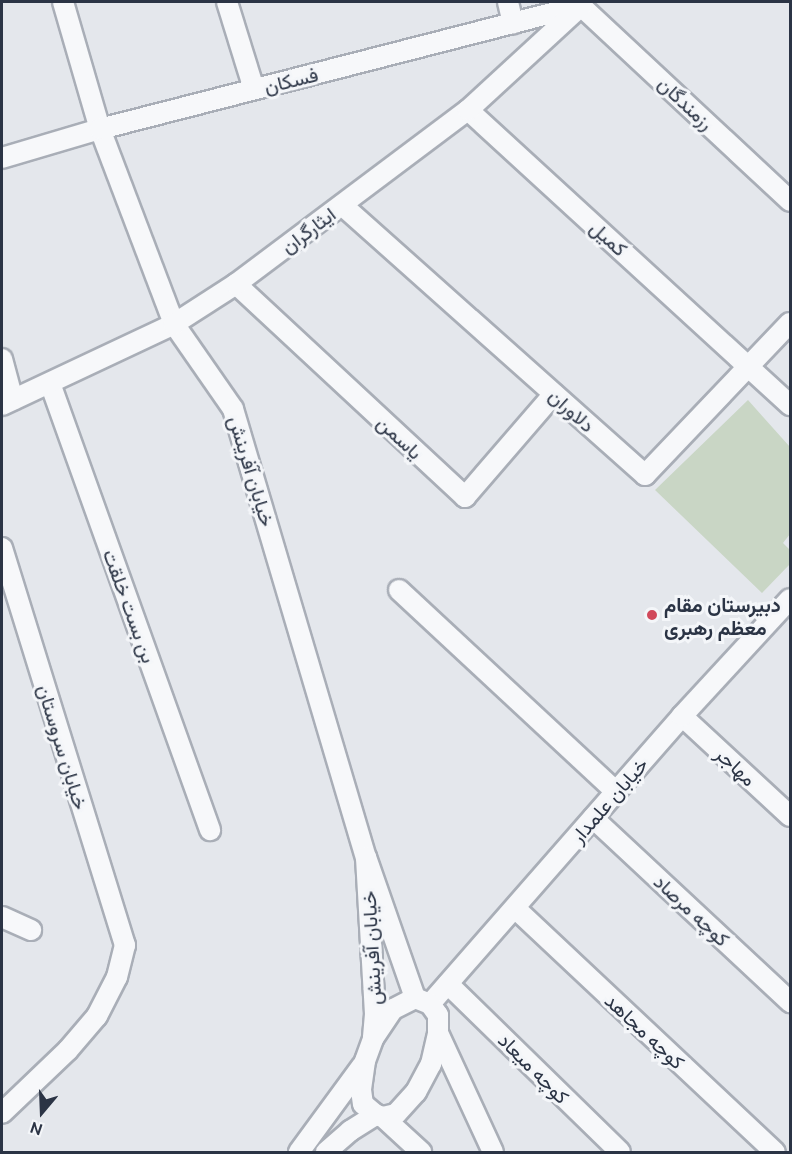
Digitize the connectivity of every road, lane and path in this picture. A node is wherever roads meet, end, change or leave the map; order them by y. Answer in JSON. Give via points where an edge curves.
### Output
{"nodes":[{"id":1,"x":63,"y":2,"type":"edge"},
{"id":2,"x":226,"y":2,"type":"edge"},
{"id":3,"x":508,"y":2,"type":"edge"},
{"id":4,"x":585,"y":4,"type":"edge"},
{"id":5,"x":513,"y":23,"type":"junction"},
{"id":6,"x":254,"y":89,"type":"junction"},
{"id":7,"x":468,"y":110,"type":"junction"},
{"id":8,"x":100,"y":129,"type":"junction"},
{"id":9,"x":2,"y":158,"type":"edge"},
{"id":10,"x":790,"y":201,"type":"edge"},
{"id":11,"x":342,"y":205,"type":"junction"},
{"id":12,"x":236,"y":284,"type":"junction"},
{"id":13,"x":790,"y":323,"type":"edge"},
{"id":14,"x":174,"y":324,"type":"junction"},
{"id":15,"x":2,"y":359,"type":"edge"},
{"id":16,"x":748,"y":367,"type":"junction"},
{"id":17,"x":50,"y":382,"type":"junction"},
{"id":18,"x":554,"y":394,"type":"junction"},
{"id":19,"x":7,"y":403,"type":"edge"},
{"id":20,"x":790,"y":405,"type":"edge"},
{"id":21,"x":2,"y":548,"type":"edge"},
{"id":22,"x":399,"y":590,"type":"dead end"},
{"id":23,"x":789,"y":604,"type":"edge"},
{"id":24,"x":682,"y":716,"type":"junction"},
{"id":25,"x":616,"y":792,"type":"junction"},
{"id":26,"x":790,"y":816,"type":"edge"},
{"id":27,"x":593,"y":818,"type":"junction"},
{"id":28,"x":210,"y":830,"type":"dead end"},
{"id":29,"x":366,"y":857,"type":"junction"},
{"id":30,"x":516,"y":909,"type":"junction"},
{"id":31,"x":2,"y":917,"type":"edge"},
{"id":32,"x":31,"y":930,"type":"dead end"},
{"id":33,"x":448,"y":984,"type":"junction"},
{"id":34,"x":423,"y":1001,"type":"junction"},
{"id":35,"x":790,"y":1002,"type":"edge"},
{"id":36,"x":438,"y":1033,"type":"junction"},
{"id":37,"x":373,"y":1039,"type":"junction"},
{"id":38,"x":365,"y":1061,"type":"junction"},
{"id":39,"x":2,"y":1113,"type":"edge"},
{"id":40,"x":380,"y":1116,"type":"junction"},
{"id":41,"x":299,"y":1152,"type":"edge"},
{"id":42,"x":326,"y":1152,"type":"edge"},
{"id":43,"x":421,"y":1152,"type":"edge"},
{"id":44,"x":493,"y":1152,"type":"edge"},
{"id":45,"x":620,"y":1152,"type":"edge"},
{"id":46,"x":775,"y":1152,"type":"edge"}],
"edges":[{"from":1,"to":8,"type":"street","name":"خیابان آفرینش"},
{"from":2,"to":6,"type":"street"},
{"from":3,"to":5,"type":"street"},
{"from":4,"to":5,"type":"street","name":"فسکان"},
{"from":4,"to":7,"type":"street","name":"ایثارگران"},
{"from":4,"to":10,"type":"street","name":"رزمندگان"},
{"from":5,"to":6,"type":"street","name":"فسکان"},
{"from":6,"to":8,"type":"street","name":"فسکان"},
{"from":7,"to":11,"type":"street","name":"ایثارگران"},
{"from":7,"to":16,"type":"street","name":"کمیل"},
{"from":8,"to":9,"type":"street","name":"فسکان"},
{"from":8,"to":14,"type":"street","name":"خیابان آفرینش"},
{"from":11,"to":12,"type":"street","name":"ایثارگران"},
{"from":11,"to":18,"type":"street","name":"دلاوران"},
{"from":12,"to":14,"type":"street","name":"ایثارگران"},
{"from":12,"to":18,"type":"street","name":"یاسمن","via":[[465,498]]},
{"from":13,"to":16,"type":"street","name":"دلاوران"},
{"from":14,"to":17,"type":"street","name":"ایثارگران"},
{"from":14,"to":29,"type":"street","name":"خیابان آفرینش","via":[[233,409]]},
{"from":15,"to":19,"type":"street"},
{"from":16,"to":18,"type":"street","name":"دلاوران","via":[[645,475]]},
{"from":16,"to":20,"type":"street","name":"کمیل"},
{"from":17,"to":19,"type":"street","name":"ایثارگران"},
{"from":17,"to":28,"type":"street","name":"بن بست خلقت"},
{"from":21,"to":39,"type":"street","name":"خیابان سروستان","via":[[125,945],[117,977],[97,1016],[68,1050]]},
{"from":22,"to":25,"type":"street"},
{"from":23,"to":24,"type":"street","name":"خیابان علمدار"},
{"from":24,"to":25,"type":"street","name":"خیابان علمدار"},
{"from":24,"to":26,"type":"street","name":"مهاجر"},
{"from":25,"to":27,"type":"street","name":"خیابان علمدار"},
{"from":27,"to":30,"type":"street","name":"خیابان علمدار"},
{"from":27,"to":35,"type":"street","name":"کوچه مرصاد"},
{"from":29,"to":34,"type":"street","name":"خیابان آفرینش"},
{"from":29,"to":37,"type":"street","name":"خیابان آفرینش"},
{"from":30,"to":33,"type":"street","name":"خیابان علمدار"},
{"from":30,"to":46,"type":"street","name":"کوچه مجاهد"},
{"from":31,"to":32,"type":"street"},
{"from":33,"to":34,"type":"street","name":"خیابان علمدار"},
{"from":33,"to":45,"type":"street","name":"کوچه میعاد"},
{"from":34,"to":36,"type":"street","name":"خیابان آفرینش","via":[[438,1015]]},
{"from":34,"to":37,"type":"street","name":"خیابان علمدار","via":[[393,1009]]},
{"from":36,"to":40,"type":"street","via":[[431,1064],[416,1092],[396,1114]]},
{"from":36,"to":44,"type":"street","name":"خیابان آفرینش"},
{"from":37,"to":38,"type":"street"},
{"from":38,"to":40,"type":"street","via":[[363,1104]]},
{"from":38,"to":41,"type":"street"},
{"from":40,"to":42,"type":"street","via":[[350,1131]]},
{"from":40,"to":43,"type":"street"}]}
